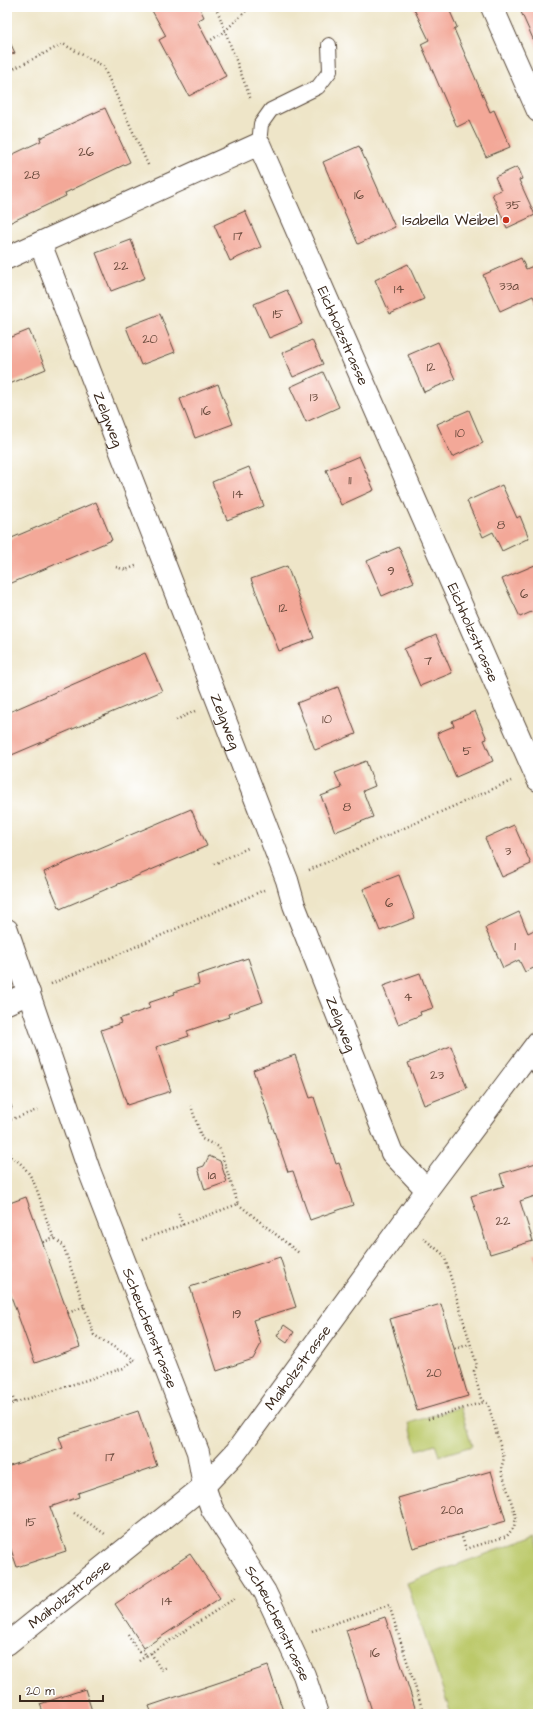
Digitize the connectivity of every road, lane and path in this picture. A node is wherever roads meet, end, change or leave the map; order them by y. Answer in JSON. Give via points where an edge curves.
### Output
{"nodes":[{"id":1,"x":216,"y":7,"type":"edge"},
{"id":2,"x":250,"y":7,"type":"edge"},
{"id":3,"x":492,"y":7,"type":"edge"},
{"id":4,"x":225,"y":32,"type":"junction"},
{"id":5,"x":208,"y":42,"type":"dead end"},
{"id":6,"x":329,"y":45,"type":"dead end"},
{"id":7,"x":7,"y":72,"type":"edge"},
{"id":8,"x":538,"y":111,"type":"edge"},
{"id":9,"x":260,"y":134,"type":"junction"},
{"id":10,"x":159,"y":189,"type":"junction"},
{"id":11,"x":40,"y":243,"type":"junction"},
{"id":12,"x":7,"y":258,"type":"edge"},
{"id":13,"x":538,"y":780,"type":"edge"},
{"id":14,"x":270,"y":837,"type":"junction"},
{"id":15,"x":214,"y":864,"type":"dead end"},
{"id":16,"x":7,"y":930,"type":"edge"},
{"id":17,"x":29,"y":993,"type":"junction"},
{"id":18,"x":7,"y":1003,"type":"edge"},
{"id":19,"x":536,"y":1053,"type":"edge"},
{"id":20,"x":66,"y":1100,"type":"junction"},
{"id":21,"x":191,"y":1106,"type":"dead end"},
{"id":22,"x":7,"y":1121,"type":"edge"},
{"id":23,"x":7,"y":1145,"type":"edge"},
{"id":24,"x":427,"y":1190,"type":"junction"},
{"id":25,"x":238,"y":1204,"type":"junction"},
{"id":26,"x":178,"y":1213,"type":"dead end"},
{"id":27,"x":403,"y":1223,"type":"junction"},
{"id":28,"x":183,"y":1225,"type":"junction"},
{"id":29,"x":54,"y":1238,"type":"junction"},
{"id":30,"x":43,"y":1242,"type":"dead end"},
{"id":31,"x":119,"y":1248,"type":"junction"},
{"id":32,"x":299,"y":1253,"type":"dead end"},
{"id":33,"x":85,"y":1306,"type":"junction"},
{"id":34,"x":68,"y":1313,"type":"dead end"},
{"id":35,"x":470,"y":1344,"type":"junction"},
{"id":36,"x":454,"y":1349,"type":"dead end"},
{"id":37,"x":134,"y":1360,"type":"junction"},
{"id":38,"x":140,"y":1364,"type":"dead end"},
{"id":39,"x":7,"y":1383,"type":"edge"},
{"id":40,"x":484,"y":1401,"type":"junction"},
{"id":41,"x":15,"y":1403,"type":"junction"},
{"id":42,"x":7,"y":1410,"type":"edge"},
{"id":43,"x":428,"y":1419,"type":"dead end"},
{"id":44,"x":204,"y":1486,"type":"junction"},
{"id":45,"x":74,"y":1513,"type":"dead end"},
{"id":46,"x":461,"y":1534,"type":"dead end"},
{"id":47,"x":122,"y":1552,"type":"junction"},
{"id":48,"x":259,"y":1582,"type":"junction"},
{"id":49,"x":128,"y":1635,"type":"dead end"},
{"id":50,"x":288,"y":1639,"type":"junction"},
{"id":51,"x":7,"y":1644,"type":"edge"},
{"id":52,"x":151,"y":1653,"type":"junction"},
{"id":53,"x":146,"y":1656,"type":"junction"},
{"id":54,"x":139,"y":1661,"type":"dead end"},
{"id":55,"x":168,"y":1666,"type":"dead end"},
{"id":56,"x":317,"y":1714,"type":"edge"},
{"id":57,"x":424,"y":1714,"type":"edge"}],
"edges":[{"from":1,"to":4,"type":"path"},
{"from":2,"to":4,"type":"path"},
{"from":3,"to":8,"type":"street"},
{"from":4,"to":5,"type":"path"},
{"from":4,"to":9,"type":"path"},
{"from":6,"to":9,"type":"lane","via":[[330,71],[318,87],[271,110]]},
{"from":7,"to":10,"type":"path","via":[[63,44],[103,66]]},
{"from":9,"to":10,"type":"street"},
{"from":9,"to":13,"type":"street","name":"Eichholzstrasse"},
{"from":10,"to":11,"type":"street"},
{"from":11,"to":12,"type":"street"},
{"from":11,"to":14,"type":"street","name":"Zelgweg"},
{"from":14,"to":15,"type":"path"},
{"from":14,"to":24,"type":"street","name":"Zelgweg","via":[[294,905],[392,1153]]},
{"from":16,"to":17,"type":"street","name":"Scheuchenstrasse"},
{"from":17,"to":18,"type":"street"},
{"from":17,"to":20,"type":"street","name":"Scheuchenstrasse"},
{"from":19,"to":24,"type":"street","name":"Maiholzstrasse"},
{"from":20,"to":22,"type":"path"},
{"from":20,"to":31,"type":"street","name":"Scheuchenstrasse"},
{"from":21,"to":25,"type":"path","via":[[202,1138],[219,1147]]},
{"from":23,"to":29,"type":"path","via":[[11,1157],[16,1159],[36,1186]]},
{"from":24,"to":27,"type":"street","name":"Maiholzstrasse"},
{"from":25,"to":28,"type":"path"},
{"from":25,"to":32,"type":"path"},
{"from":26,"to":28,"type":"path"},
{"from":27,"to":35,"type":"path","via":[[444,1255]]},
{"from":27,"to":44,"type":"street","name":"Maiholzstrasse","via":[[236,1452]]},
{"from":28,"to":31,"type":"path"},
{"from":29,"to":30,"type":"path"},
{"from":29,"to":33,"type":"path","via":[[63,1245]]},
{"from":31,"to":44,"type":"street","name":"Scheuchenstrasse","via":[[198,1452]]},
{"from":33,"to":34,"type":"path"},
{"from":33,"to":37,"type":"path","via":[[94,1335]]},
{"from":35,"to":36,"type":"path"},
{"from":35,"to":40,"type":"path","via":[[477,1366],[474,1371],[481,1399]]},
{"from":37,"to":38,"type":"path"},
{"from":37,"to":41,"type":"path","via":[[124,1368]]},
{"from":39,"to":41,"type":"path"},
{"from":40,"to":43,"type":"path"},
{"from":40,"to":46,"type":"path","via":[[488,1404],[504,1458],[501,1469],[516,1517],[514,1527],[508,1536],[466,1549]]},
{"from":41,"to":42,"type":"path"},
{"from":44,"to":47,"type":"street","name":"Maiholzstrasse"},
{"from":44,"to":48,"type":"street","name":"Scheuchenstrasse","via":[[212,1509]]},
{"from":45,"to":47,"type":"path","via":[[111,1539]]},
{"from":47,"to":51,"type":"street","name":"Maiholzstrasse"},
{"from":48,"to":50,"type":"street","name":"Scheuchenstrasse"},
{"from":48,"to":52,"type":"path"},
{"from":49,"to":53,"type":"path","via":[[139,1652],[143,1650]]},
{"from":50,"to":56,"type":"street","name":"Scheuchenstrasse","via":[[304,1674]]},
{"from":50,"to":57,"type":"path","via":[[389,1605]]},
{"from":52,"to":53,"type":"path"},
{"from":52,"to":55,"type":"path","via":[[161,1670]]},
{"from":53,"to":54,"type":"path"}]}
